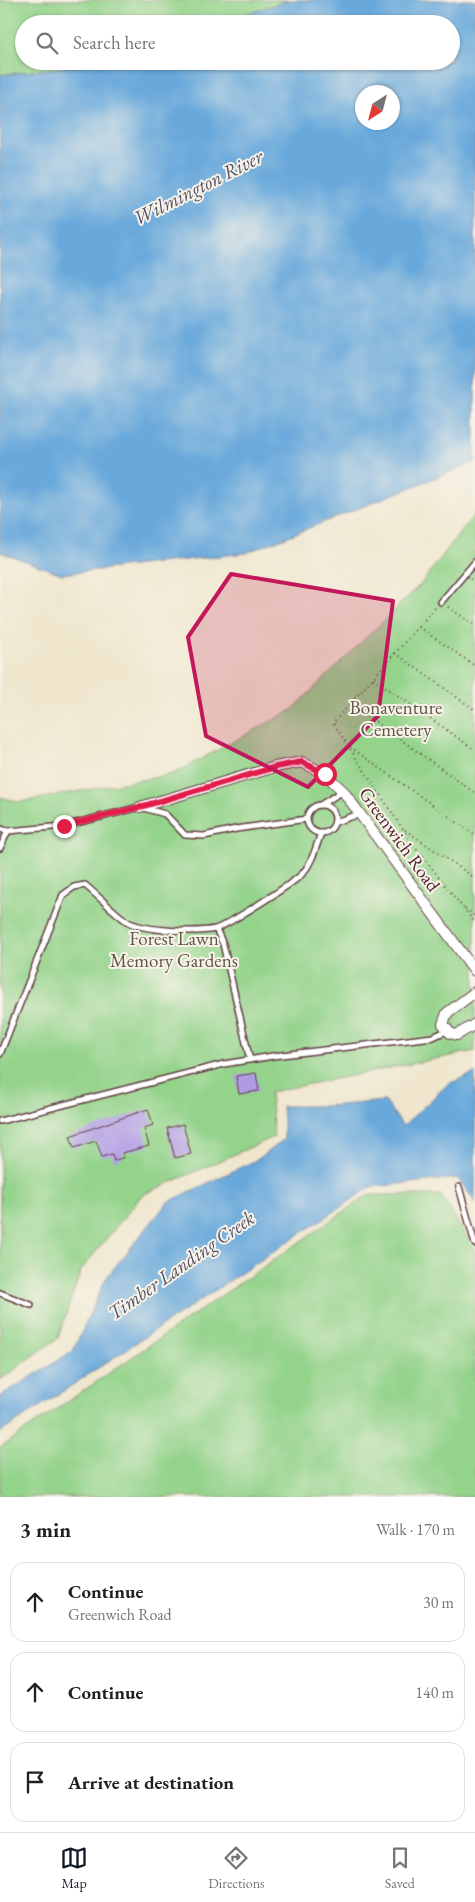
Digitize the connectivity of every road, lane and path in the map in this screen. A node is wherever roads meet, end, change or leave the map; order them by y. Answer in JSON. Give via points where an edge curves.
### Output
{"nodes":[{"id":1,"x":475,"y":562,"type":"edge"},
{"id":2,"x":441,"y":602,"type":"junction"},
{"id":3,"x":475,"y":625,"type":"edge"},
{"id":4,"x":419,"y":627,"type":"junction"},
{"id":5,"x":395,"y":653,"type":"junction"},
{"id":6,"x":475,"y":666,"type":"edge"},
{"id":7,"x":373,"y":678,"type":"junction"},
{"id":8,"x":350,"y":704,"type":"junction"},
{"id":9,"x":475,"y":710,"type":"edge"},
{"id":10,"x":348,"y":746,"type":"junction"},
{"id":11,"x":475,"y":750,"type":"edge"},
{"id":12,"x":343,"y":791,"type":"junction"},
{"id":13,"x":475,"y":793,"type":"edge"},
{"id":14,"x":321,"y":805,"type":"junction"},
{"id":15,"x":140,"y":807,"type":"junction"},
{"id":16,"x":360,"y":814,"type":"junction"},
{"id":17,"x":307,"y":818,"type":"junction"},
{"id":18,"x":335,"y":822,"type":"junction"},
{"id":19,"x":0,"y":829,"type":"edge"},
{"id":20,"x":403,"y":829,"type":"junction"},
{"id":21,"x":8,"y":831,"type":"junction"},
{"id":22,"x":321,"y":833,"type":"junction"},
{"id":23,"x":475,"y":835,"type":"edge"},
{"id":24,"x":0,"y":848,"type":"edge"},
{"id":25,"x":475,"y":878,"type":"edge"},
{"id":26,"x":463,"y":907,"type":"junction"},
{"id":27,"x":475,"y":916,"type":"edge"},
{"id":28,"x":475,"y":923,"type":"edge"},
{"id":29,"x":216,"y":929,"type":"junction"},
{"id":30,"x":475,"y":971,"type":"edge"},
{"id":31,"x":475,"y":992,"type":"edge"},
{"id":32,"x":475,"y":1024,"type":"edge"},
{"id":33,"x":446,"y":1031,"type":"junction"},
{"id":34,"x":0,"y":1054,"type":"edge"},
{"id":35,"x":250,"y":1060,"type":"junction"},
{"id":36,"x":0,"y":1121,"type":"edge"},
{"id":37,"x":459,"y":1187,"type":"dead end"},
{"id":38,"x":475,"y":1244,"type":"edge"},
{"id":39,"x":0,"y":1293,"type":"edge"},
{"id":40,"x":31,"y":1305,"type":"dead end"}],
"edges":[{"from":1,"to":2,"type":"lane"},
{"from":2,"to":3,"type":"path"},
{"from":2,"to":4,"type":"path"},
{"from":4,"to":5,"type":"path"},
{"from":4,"to":6,"type":"path"},
{"from":5,"to":7,"type":"path"},
{"from":5,"to":9,"type":"path"},
{"from":7,"to":8,"type":"path"},
{"from":7,"to":11,"type":"path"},
{"from":8,"to":10,"type":"path","via":[[334,723]]},
{"from":8,"to":13,"type":"path"},
{"from":10,"to":20,"type":"path"},
{"from":10,"to":23,"type":"path"},
{"from":12,"to":14,"type":"lane"},
{"from":12,"to":15,"type":"street","name":"Greenwich Road","via":[[325,774],[302,762]]},
{"from":12,"to":16,"type":"street","name":"Greenwich Road"},
{"from":14,"to":17,"type":"lane","via":[[312,808]]},
{"from":14,"to":18,"type":"lane","via":[[332,810]]},
{"from":15,"to":17,"type":"lane","via":[[165,814],[185,835],[204,836]]},
{"from":15,"to":21,"type":"lane","via":[[64,826]]},
{"from":16,"to":18,"type":"lane"},
{"from":16,"to":30,"type":"street","name":"Greenwich Road"},
{"from":17,"to":22,"type":"lane","via":[[312,830]]},
{"from":18,"to":22,"type":"lane","via":[[330,830]]},
{"from":19,"to":21,"type":"lane"},
{"from":20,"to":25,"type":"path"},
{"from":20,"to":26,"type":"path"},
{"from":21,"to":24,"type":"lane"},
{"from":22,"to":29,"type":"lane","via":[[302,874]]},
{"from":26,"to":27,"type":"path"},
{"from":26,"to":28,"type":"path"},
{"from":29,"to":34,"type":"lane","via":[[177,931],[129,922],[85,885],[74,887],[63,895]]},
{"from":29,"to":35,"type":"lane","via":[[223,944]]},
{"from":31,"to":33,"type":"street","via":[[445,1016],[443,1024]]},
{"from":32,"to":33,"type":"street","via":[[457,1035]]},
{"from":33,"to":35,"type":"lane","via":[[433,1037]]},
{"from":35,"to":36,"type":"lane"},
{"from":37,"to":38,"type":"lane"},
{"from":39,"to":40,"type":"lane"}]}
